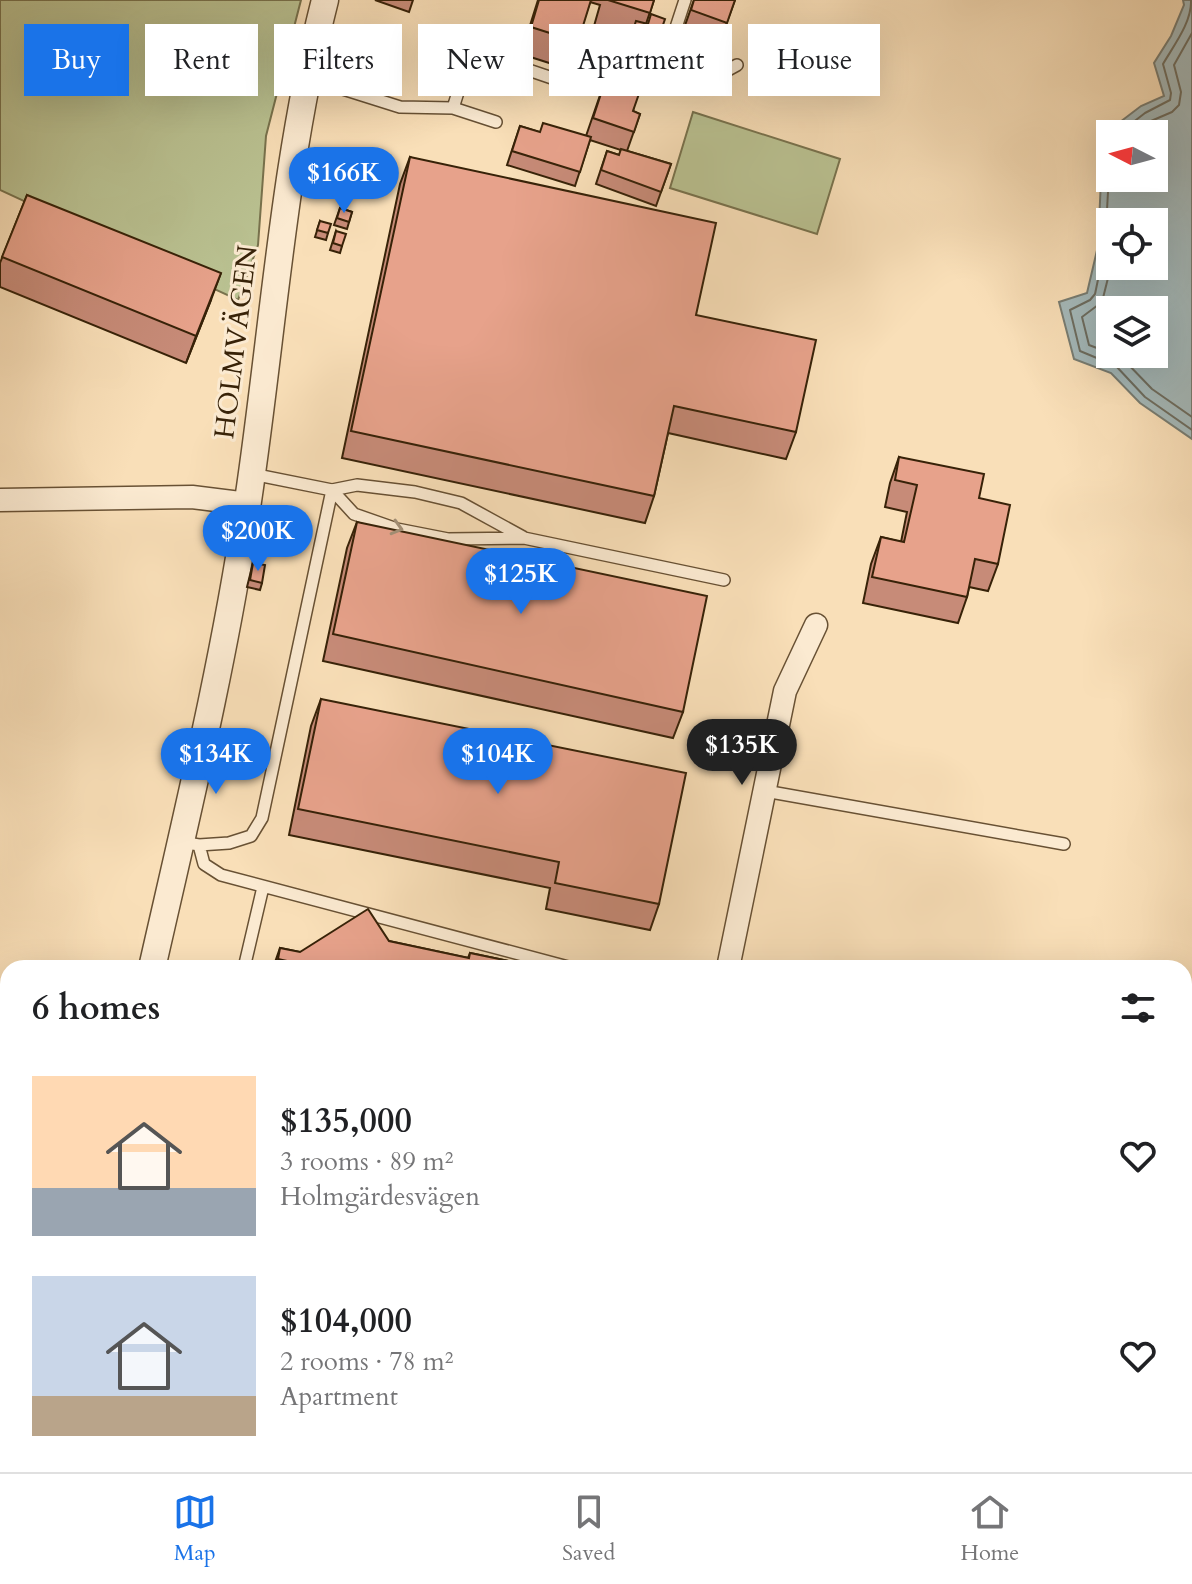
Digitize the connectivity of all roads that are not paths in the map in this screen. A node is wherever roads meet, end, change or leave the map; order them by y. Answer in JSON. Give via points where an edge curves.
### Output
{"nodes":[{"id":1,"x":325,"y":0,"type":"edge"},
{"id":2,"x":685,"y":0,"type":"edge"},
{"id":3,"x":319,"y":24,"type":"edge"},
{"id":4,"x":737,"y":65,"type":"dead end"},
{"id":5,"x":304,"y":96,"type":"edge"},
{"id":6,"x":365,"y":96,"type":"edge"},
{"id":7,"x":457,"y":96,"type":"edge"},
{"id":8,"x":453,"y":108,"type":"junction"},
{"id":9,"x":496,"y":122,"type":"dead end"},
{"id":10,"x":252,"y":474,"type":"junction"},
{"id":11,"x":332,"y":490,"type":"junction"},
{"id":12,"x":0,"y":500,"type":"edge"},
{"id":13,"x":248,"y":504,"type":"junction"},
{"id":14,"x":524,"y":538,"type":"junction"},
{"id":15,"x":724,"y":580,"type":"dead end"},
{"id":16,"x":816,"y":625,"type":"dead end"},
{"id":17,"x":765,"y":791,"type":"junction"},
{"id":18,"x":190,"y":843,"type":"junction"},
{"id":19,"x":1064,"y":844,"type":"dead end"},
{"id":20,"x":263,"y":887,"type":"junction"},
{"id":21,"x":154,"y":960,"type":"edge"},
{"id":22,"x":246,"y":960,"type":"edge"},
{"id":23,"x":541,"y":960,"type":"edge"},
{"id":24,"x":730,"y":960,"type":"edge"}],
"edges":[{"from":1,"to":3,"type":"street","name":"HOLMVÄGEN"},
{"from":2,"to":4,"type":"lane","via":[[666,58],[667,71],[708,81]]},
{"from":5,"to":10,"type":"street","name":"HOLMVÄGEN","via":[[283,213]]},
{"from":6,"to":8,"type":"lane","via":[[400,107]]},
{"from":7,"to":8,"type":"lane"},
{"from":8,"to":9,"type":"lane"},
{"from":10,"to":11,"type":"lane"},
{"from":10,"to":13,"type":"street","name":"HOLMVÄGEN"},
{"from":11,"to":14,"type":"lane","via":[[357,485],[446,499]]},
{"from":11,"to":14,"type":"lane","one_way":true,"via":[[354,514],[397,529],[448,539]]},
{"from":11,"to":18,"type":"lane","via":[[262,818],[251,836],[229,843]]},
{"from":12,"to":13,"type":"street","via":[[192,497]]},
{"from":13,"to":18,"type":"street","name":"HOLMVÄGEN"},
{"from":14,"to":15,"type":"lane"},
{"from":16,"to":17,"type":"street","via":[[785,691]]},
{"from":17,"to":19,"type":"lane"},
{"from":17,"to":24,"type":"street"},
{"from":18,"to":20,"type":"lane","via":[[204,864],[221,875]]},
{"from":18,"to":21,"type":"street","name":"HOLMVÄGEN"},
{"from":20,"to":22,"type":"lane"},
{"from":20,"to":23,"type":"lane"}]}
